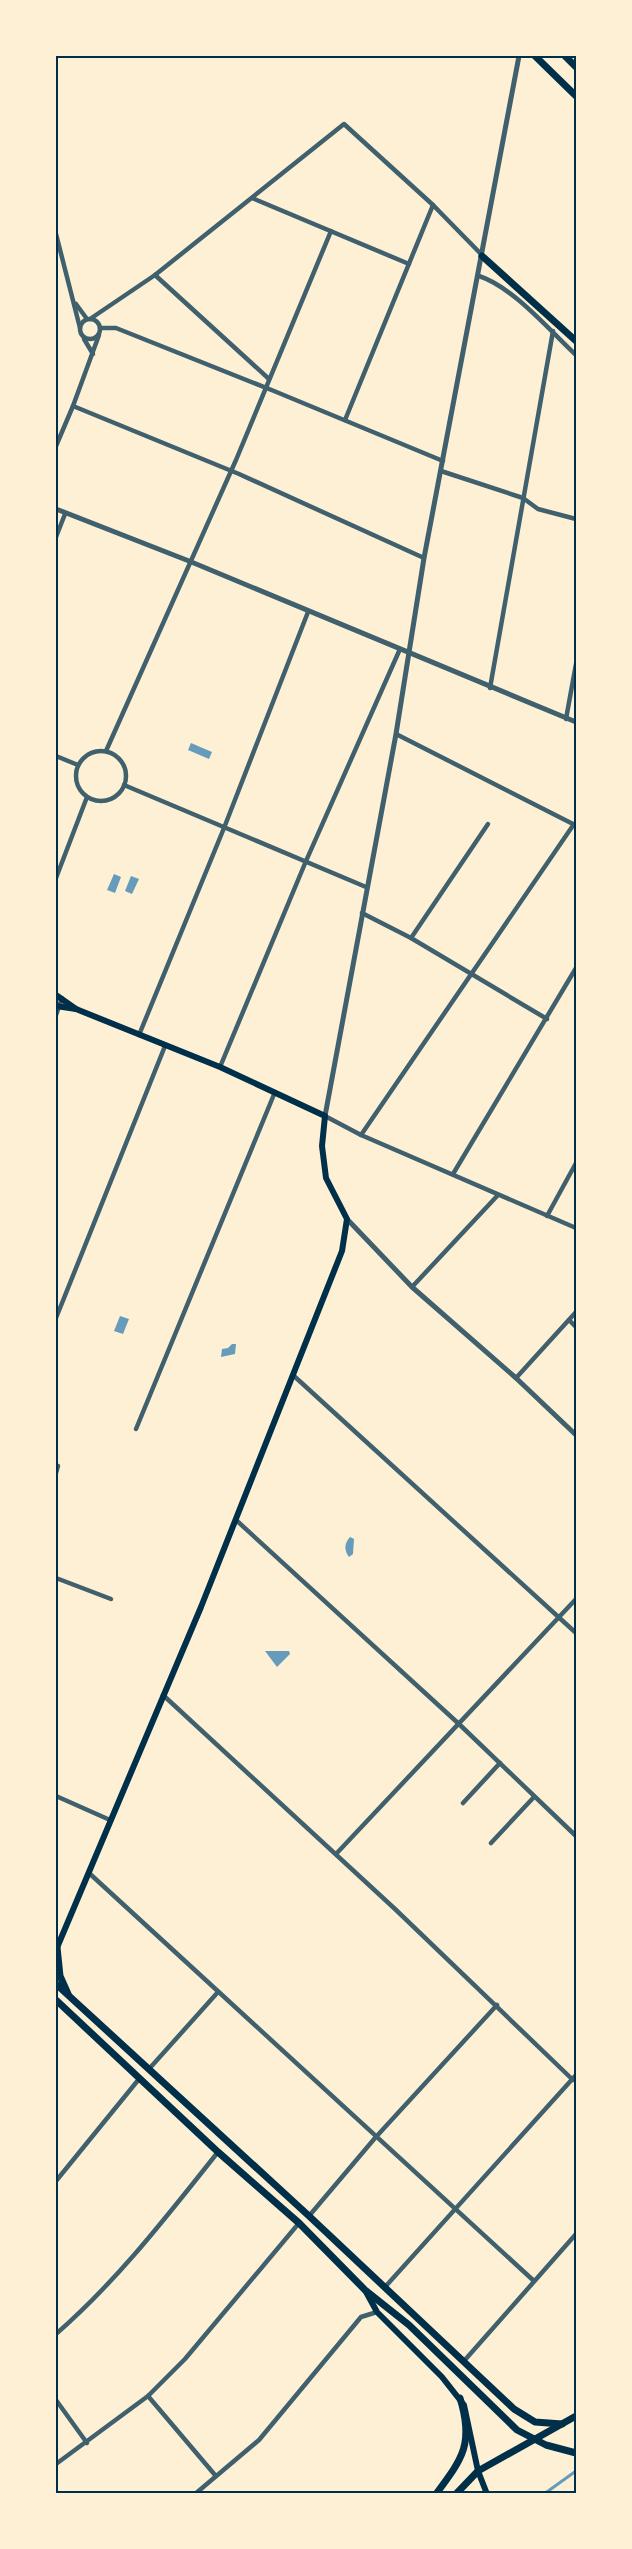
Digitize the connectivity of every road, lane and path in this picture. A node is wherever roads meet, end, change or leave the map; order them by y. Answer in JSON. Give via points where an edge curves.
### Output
{"nodes":[{"id":1,"x":519,"y":56,"type":"edge"},
{"id":2,"x":535,"y":56,"type":"edge"},
{"id":3,"x":565,"y":56,"type":"edge"},
{"id":4,"x":576,"y":67,"type":"edge"},
{"id":5,"x":576,"y":96,"type":"edge"},
{"id":6,"x":252,"y":198,"type":"junction"},
{"id":7,"x":433,"y":205,"type":"junction"},
{"id":8,"x":331,"y":231,"type":"junction"},
{"id":9,"x":56,"y":234,"type":"edge"},
{"id":10,"x":482,"y":256,"type":"junction"},
{"id":11,"x":409,"y":264,"type":"junction"},
{"id":12,"x":155,"y":275,"type":"junction"},
{"id":13,"x":479,"y":276,"type":"junction"},
{"id":14,"x":75,"y":302,"type":"junction"},
{"id":15,"x":88,"y":319,"type":"junction"},
{"id":16,"x":80,"y":328,"type":"junction"},
{"id":17,"x":100,"y":328,"type":"junction"},
{"id":18,"x":553,"y":331,"type":"junction"},
{"id":19,"x":99,"y":335,"type":"junction"},
{"id":20,"x":82,"y":336,"type":"junction"},
{"id":21,"x":576,"y":341,"type":"edge"},
{"id":22,"x":93,"y":354,"type":"junction"},
{"id":23,"x":576,"y":355,"type":"edge"},
{"id":24,"x":269,"y":379,"type":"junction"},
{"id":25,"x":266,"y":387,"type":"junction"},
{"id":26,"x":74,"y":406,"type":"junction"},
{"id":27,"x":345,"y":420,"type":"junction"},
{"id":28,"x":56,"y":446,"type":"edge"},
{"id":29,"x":443,"y":461,"type":"junction"},
{"id":30,"x":230,"y":471,"type":"junction"},
{"id":31,"x":441,"y":471,"type":"junction"},
{"id":32,"x":523,"y":498,"type":"junction"},
{"id":33,"x":56,"y":510,"type":"edge"},
{"id":34,"x":65,"y":514,"type":"junction"},
{"id":35,"x":576,"y":519,"type":"edge"},
{"id":36,"x":56,"y":537,"type":"edge"},
{"id":37,"x":424,"y":558,"type":"junction"},
{"id":38,"x":189,"y":561,"type":"junction"},
{"id":39,"x":308,"y":612,"type":"junction"},
{"id":40,"x":400,"y":649,"type":"junction"},
{"id":41,"x":408,"y":652,"type":"junction"},
{"id":42,"x":576,"y":664,"type":"edge"},
{"id":43,"x":490,"y":688,"type":"junction"},
{"id":44,"x":567,"y":719,"type":"junction"},
{"id":45,"x":576,"y":722,"type":"edge"},
{"id":46,"x":396,"y":734,"type":"junction"},
{"id":47,"x":106,"y":751,"type":"junction"},
{"id":48,"x":56,"y":756,"type":"edge"},
{"id":49,"x":78,"y":765,"type":"junction"},
{"id":50,"x":124,"y":785,"type":"junction"},
{"id":51,"x":87,"y":797,"type":"junction"},
{"id":52,"x":488,"y":824,"type":"dead end"},
{"id":53,"x":575,"y":825,"type":"edge"},
{"id":54,"x":224,"y":828,"type":"junction"},
{"id":55,"x":306,"y":861,"type":"junction"},
{"id":56,"x":56,"y":878,"type":"edge"},
{"id":57,"x":366,"y":887,"type":"junction"},
{"id":58,"x":362,"y":913,"type":"junction"},
{"id":59,"x":411,"y":938,"type":"junction"},
{"id":60,"x":576,"y":968,"type":"edge"},
{"id":61,"x":470,"y":972,"type":"junction"},
{"id":62,"x":59,"y":996,"type":"edge"},
{"id":63,"x":57,"y":1007,"type":"edge"},
{"id":64,"x":76,"y":1009,"type":"junction"},
{"id":65,"x":56,"y":1015,"type":"edge"},
{"id":66,"x":547,"y":1019,"type":"junction"},
{"id":67,"x":139,"y":1035,"type":"junction"},
{"id":68,"x":165,"y":1046,"type":"junction"},
{"id":69,"x":220,"y":1067,"type":"junction"},
{"id":70,"x":275,"y":1092,"type":"junction"},
{"id":71,"x":325,"y":1116,"type":"junction"},
{"id":72,"x":361,"y":1135,"type":"junction"},
{"id":73,"x":576,"y":1163,"type":"edge"},
{"id":74,"x":453,"y":1174,"type":"junction"},
{"id":75,"x":498,"y":1195,"type":"junction"},
{"id":76,"x":547,"y":1216,"type":"junction"},
{"id":77,"x":347,"y":1220,"type":"junction"},
{"id":78,"x":576,"y":1228,"type":"edge"},
{"id":79,"x":412,"y":1287,"type":"junction"},
{"id":80,"x":576,"y":1311,"type":"edge"},
{"id":81,"x":56,"y":1318,"type":"edge"},
{"id":82,"x":569,"y":1320,"type":"junction"},
{"id":83,"x":576,"y":1327,"type":"edge"},
{"id":84,"x":294,"y":1376,"type":"junction"},
{"id":85,"x":516,"y":1378,"type":"junction"},
{"id":86,"x":136,"y":1429,"type":"dead end"},
{"id":87,"x":576,"y":1435,"type":"edge"},
{"id":88,"x":58,"y":1466,"type":"dead end"},
{"id":89,"x":56,"y":1473,"type":"edge"},
{"id":90,"x":236,"y":1520,"type":"junction"},
{"id":91,"x":56,"y":1578,"type":"edge"},
{"id":92,"x":111,"y":1599,"type":"dead end"},
{"id":93,"x":576,"y":1599,"type":"edge"},
{"id":94,"x":560,"y":1618,"type":"junction"},
{"id":95,"x":576,"y":1634,"type":"edge"},
{"id":96,"x":163,"y":1695,"type":"junction"},
{"id":97,"x":459,"y":1724,"type":"junction"},
{"id":98,"x":500,"y":1763,"type":"junction"},
{"id":99,"x":56,"y":1796,"type":"edge"},
{"id":100,"x":534,"y":1797,"type":"junction"},
{"id":101,"x":463,"y":1803,"type":"dead end"},
{"id":102,"x":110,"y":1820,"type":"junction"},
{"id":103,"x":576,"y":1836,"type":"edge"},
{"id":104,"x":491,"y":1843,"type":"dead end"},
{"id":105,"x":336,"y":1854,"type":"junction"},
{"id":106,"x":89,"y":1873,"type":"junction"},
{"id":107,"x":56,"y":1948,"type":"edge"},
{"id":108,"x":56,"y":1984,"type":"edge"},
{"id":109,"x":218,"y":1992,"type":"junction"},
{"id":110,"x":69,"y":1997,"type":"junction"},
{"id":111,"x":56,"y":2000,"type":"edge"},
{"id":112,"x":497,"y":2005,"type":"junction"},
{"id":113,"x":149,"y":2069,"type":"junction"},
{"id":114,"x":576,"y":2075,"type":"edge"},
{"id":115,"x":139,"y":2079,"type":"junction"},
{"id":116,"x":574,"y":2080,"type":"edge"},
{"id":117,"x":375,"y":2138,"type":"junction"},
{"id":118,"x":218,"y":2152,"type":"junction"},
{"id":119,"x":56,"y":2181,"type":"edge"},
{"id":120,"x":456,"y":2210,"type":"junction"},
{"id":121,"x":309,"y":2216,"type":"junction"},
{"id":122,"x":299,"y":2223,"type":"junction"},
{"id":123,"x":576,"y":2234,"type":"edge"},
{"id":124,"x":534,"y":2281,"type":"junction"},
{"id":125,"x":385,"y":2287,"type":"junction"},
{"id":126,"x":365,"y":2290,"type":"junction"},
{"id":127,"x":377,"y":2312,"type":"junction"},
{"id":128,"x":56,"y":2334,"type":"edge"},
{"id":129,"x":464,"y":2361,"type":"junction"},
{"id":130,"x":148,"y":2396,"type":"junction"},
{"id":131,"x":460,"y":2398,"type":"junction"},
{"id":132,"x":56,"y":2400,"type":"edge"},
{"id":133,"x":576,"y":2416,"type":"edge"},
{"id":134,"x":562,"y":2424,"type":"junction"},
{"id":135,"x":87,"y":2443,"type":"junction"},
{"id":136,"x":576,"y":2453,"type":"edge"},
{"id":137,"x":56,"y":2464,"type":"edge"},
{"id":138,"x":478,"y":2471,"type":"junction"},
{"id":139,"x":215,"y":2475,"type":"junction"},
{"id":140,"x":195,"y":2493,"type":"edge"},
{"id":141,"x":436,"y":2493,"type":"edge"},
{"id":142,"x":456,"y":2493,"type":"edge"},
{"id":143,"x":487,"y":2493,"type":"edge"}],
"edges":[{"from":1,"to":10,"type":"street"},
{"from":2,"to":5,"type":"main road"},
{"from":3,"to":4,"type":"main road"},
{"from":6,"to":7,"type":"street","via":[[344,124]]},
{"from":6,"to":8,"type":"street"},
{"from":6,"to":12,"type":"street"},
{"from":7,"to":10,"type":"street"},
{"from":7,"to":11,"type":"street"},
{"from":8,"to":11,"type":"street"},
{"from":8,"to":24,"type":"street"},
{"from":9,"to":14,"type":"street"},
{"from":10,"to":13,"type":"street"},
{"from":10,"to":21,"type":"main road"},
{"from":11,"to":27,"type":"street"},
{"from":12,"to":15,"type":"street"},
{"from":12,"to":24,"type":"street"},
{"from":13,"to":18,"type":"street","via":[[496,284]]},
{"from":13,"to":29,"type":"street"},
{"from":14,"to":15,"type":"street"},
{"from":14,"to":16,"type":"street"},
{"from":15,"to":16,"type":"street"},
{"from":15,"to":17,"type":"street","via":[[96,321]]},
{"from":16,"to":20,"type":"street"},
{"from":17,"to":19,"type":"street"},
{"from":17,"to":25,"type":"street","via":[[116,328]]},
{"from":18,"to":23,"type":"street"},
{"from":18,"to":32,"type":"street"},
{"from":19,"to":20,"type":"street","via":[[91,340]]},
{"from":19,"to":22,"type":"street"},
{"from":20,"to":22,"type":"street"},
{"from":22,"to":26,"type":"street"},
{"from":24,"to":25,"type":"street"},
{"from":25,"to":27,"type":"street"},
{"from":25,"to":30,"type":"street"},
{"from":26,"to":28,"type":"street"},
{"from":26,"to":30,"type":"street"},
{"from":27,"to":29,"type":"street"},
{"from":29,"to":31,"type":"street"},
{"from":30,"to":37,"type":"street"},
{"from":30,"to":38,"type":"street"},
{"from":31,"to":32,"type":"street"},
{"from":31,"to":37,"type":"street"},
{"from":32,"to":35,"type":"street","via":[[538,509]]},
{"from":32,"to":43,"type":"street"},
{"from":33,"to":34,"type":"street"},
{"from":34,"to":36,"type":"street"},
{"from":34,"to":38,"type":"street"},
{"from":37,"to":41,"type":"street"},
{"from":38,"to":39,"type":"street"},
{"from":38,"to":47,"type":"street"},
{"from":39,"to":40,"type":"street"},
{"from":39,"to":54,"type":"street"},
{"from":40,"to":41,"type":"street"},
{"from":40,"to":55,"type":"street"},
{"from":41,"to":43,"type":"street"},
{"from":41,"to":46,"type":"street"},
{"from":42,"to":44,"type":"street"},
{"from":43,"to":44,"type":"street"},
{"from":44,"to":45,"type":"street"},
{"from":46,"to":53,"type":"street"},
{"from":46,"to":57,"type":"street"},
{"from":47,"to":49,"type":"street","via":[[90,752]]},
{"from":47,"to":50,"type":"street","via":[[125,768]]},
{"from":48,"to":49,"type":"street"},
{"from":49,"to":51,"type":"street","via":[[77,786]]},
{"from":50,"to":51,"type":"street","via":[[108,800]]},
{"from":50,"to":54,"type":"street"},
{"from":51,"to":56,"type":"street"},
{"from":52,"to":59,"type":"street"},
{"from":53,"to":61,"type":"street"},
{"from":54,"to":55,"type":"street"},
{"from":54,"to":67,"type":"street"},
{"from":55,"to":57,"type":"street"},
{"from":55,"to":69,"type":"street"},
{"from":57,"to":58,"type":"street"},
{"from":58,"to":59,"type":"street"},
{"from":58,"to":71,"type":"street"},
{"from":59,"to":61,"type":"street"},
{"from":60,"to":66,"type":"street"},
{"from":61,"to":66,"type":"street"},
{"from":61,"to":72,"type":"street"},
{"from":62,"to":63,"type":"street"},
{"from":62,"to":64,"type":"main road"},
{"from":63,"to":64,"type":"main road"},
{"from":63,"to":65,"type":"street"},
{"from":64,"to":67,"type":"main road"},
{"from":66,"to":74,"type":"street"},
{"from":67,"to":68,"type":"main road"},
{"from":68,"to":69,"type":"main road"},
{"from":68,"to":81,"type":"street"},
{"from":69,"to":70,"type":"main road"},
{"from":70,"to":71,"type":"main road"},
{"from":70,"to":86,"type":"street"},
{"from":71,"to":72,"type":"street"},
{"from":71,"to":77,"type":"main road","via":[[322,1146],[326,1178]]},
{"from":72,"to":74,"type":"street"},
{"from":73,"to":76,"type":"street"},
{"from":74,"to":75,"type":"street"},
{"from":75,"to":76,"type":"street"},
{"from":75,"to":79,"type":"street"},
{"from":76,"to":78,"type":"street"},
{"from":77,"to":79,"type":"street"},
{"from":77,"to":84,"type":"main road","via":[[342,1251]]},
{"from":79,"to":85,"type":"street"},
{"from":80,"to":82,"type":"street"},
{"from":82,"to":83,"type":"street"},
{"from":82,"to":85,"type":"street"},
{"from":84,"to":90,"type":"main road"},
{"from":84,"to":94,"type":"street"},
{"from":85,"to":87,"type":"street"},
{"from":88,"to":89,"type":"street"},
{"from":90,"to":96,"type":"main road"},
{"from":90,"to":97,"type":"street"},
{"from":91,"to":92,"type":"street"},
{"from":93,"to":94,"type":"street"},
{"from":94,"to":95,"type":"street"},
{"from":94,"to":97,"type":"street"},
{"from":96,"to":102,"type":"main road"},
{"from":96,"to":105,"type":"street"},
{"from":97,"to":98,"type":"street"},
{"from":97,"to":105,"type":"street"},
{"from":98,"to":100,"type":"street"},
{"from":98,"to":101,"type":"street"},
{"from":99,"to":102,"type":"street"},
{"from":100,"to":103,"type":"street"},
{"from":100,"to":104,"type":"street"},
{"from":102,"to":106,"type":"main road"},
{"from":105,"to":112,"type":"street"},
{"from":106,"to":107,"type":"main road"},
{"from":106,"to":109,"type":"street"},
{"from":107,"to":110,"type":"main road","via":[[60,1976]]},
{"from":108,"to":110,"type":"main road"},
{"from":109,"to":113,"type":"street"},
{"from":109,"to":117,"type":"street"},
{"from":110,"to":113,"type":"main road"},
{"from":111,"to":115,"type":"main road"},
{"from":112,"to":116,"type":"street"},
{"from":112,"to":117,"type":"street"},
{"from":113,"to":121,"type":"main road"},
{"from":114,"to":116,"type":"street"},
{"from":115,"to":118,"type":"main road"},
{"from":115,"to":119,"type":"street"},
{"from":116,"to":120,"type":"street"},
{"from":117,"to":120,"type":"street"},
{"from":117,"to":121,"type":"street"},
{"from":118,"to":122,"type":"main road"},
{"from":118,"to":128,"type":"street","via":[[124,2268]]},
{"from":120,"to":124,"type":"street"},
{"from":120,"to":125,"type":"street"},
{"from":121,"to":125,"type":"main road"},
{"from":122,"to":126,"type":"main road"},
{"from":122,"to":130,"type":"street","via":[[185,2359]]},
{"from":123,"to":124,"type":"street"},
{"from":124,"to":129,"type":"street"},
{"from":125,"to":129,"type":"main road"},
{"from":126,"to":127,"type":"main road"},
{"from":126,"to":136,"type":"main road","via":[[409,2325],[517,2430],[546,2445]]},
{"from":127,"to":131,"type":"main road"},
{"from":127,"to":139,"type":"street","via":[[361,2317],[259,2440]]},
{"from":129,"to":134,"type":"main road","via":[[521,2415],[536,2422]]},
{"from":130,"to":135,"type":"street"},
{"from":130,"to":139,"type":"street"},
{"from":131,"to":138,"type":"main road","via":[[467,2412]]},
{"from":131,"to":141,"type":"main road","via":[[467,2419],[465,2447],[458,2464]]},
{"from":132,"to":135,"type":"street"},
{"from":133,"to":134,"type":"main road"},
{"from":134,"to":138,"type":"main road"},
{"from":135,"to":137,"type":"street"},
{"from":138,"to":142,"type":"main road"},
{"from":138,"to":143,"type":"main road"},
{"from":139,"to":140,"type":"street"}]}
